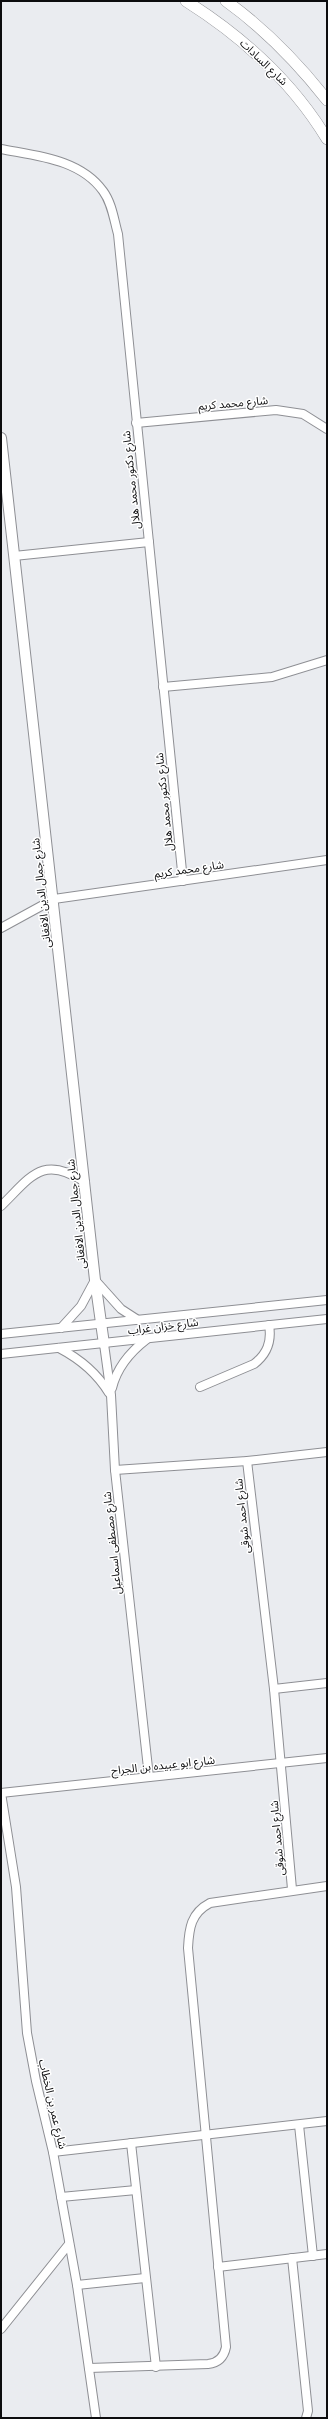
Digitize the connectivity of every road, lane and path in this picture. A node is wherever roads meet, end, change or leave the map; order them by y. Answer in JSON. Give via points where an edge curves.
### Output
{"nodes":[{"id":1,"x":186,"y":1,"type":"edge"},
{"id":2,"x":226,"y":1,"type":"edge"},
{"id":3,"x":327,"y":100,"type":"edge"},
{"id":4,"x":327,"y":139,"type":"edge"},
{"id":5,"x":1,"y":149,"type":"edge"},
{"id":6,"x":136,"y":423,"type":"junction"},
{"id":7,"x":327,"y":429,"type":"edge"},
{"id":8,"x":1,"y":438,"type":"edge"},
{"id":9,"x":149,"y":542,"type":"junction"},
{"id":10,"x":14,"y":556,"type":"junction"},
{"id":11,"x":327,"y":660,"type":"edge"},
{"id":12,"x":163,"y":687,"type":"junction"},
{"id":13,"x":327,"y":860,"type":"edge"},
{"id":14,"x":183,"y":881,"type":"junction"},
{"id":15,"x":54,"y":899,"type":"junction"},
{"id":16,"x":1,"y":928,"type":"edge"},
{"id":17,"x":85,"y":1182,"type":"junction"},
{"id":18,"x":1,"y":1206,"type":"edge"},
{"id":19,"x":95,"y":1280,"type":"junction"},
{"id":20,"x":327,"y":1300,"type":"edge"},
{"id":21,"x":327,"y":1319,"type":"edge"},
{"id":22,"x":138,"y":1320,"type":"junction"},
{"id":23,"x":102,"y":1324,"type":"junction"},
{"id":24,"x":269,"y":1325,"type":"junction"},
{"id":25,"x":61,"y":1328,"type":"junction"},
{"id":26,"x":1,"y":1334,"type":"edge"},
{"id":27,"x":150,"y":1338,"type":"junction"},
{"id":28,"x":104,"y":1344,"type":"junction"},
{"id":29,"x":58,"y":1348,"type":"junction"},
{"id":30,"x":1,"y":1354,"type":"edge"},
{"id":31,"x":200,"y":1388,"type":"dead end"},
{"id":32,"x":111,"y":1395,"type":"junction"},
{"id":33,"x":327,"y":1452,"type":"edge"},
{"id":34,"x":247,"y":1461,"type":"junction"},
{"id":35,"x":115,"y":1470,"type":"junction"},
{"id":36,"x":327,"y":1683,"type":"edge"},
{"id":37,"x":274,"y":1688,"type":"junction"},
{"id":38,"x":327,"y":1758,"type":"edge"},
{"id":39,"x":282,"y":1763,"type":"junction"},
{"id":40,"x":149,"y":1777,"type":"junction"},
{"id":41,"x":1,"y":1793,"type":"edge"},
{"id":42,"x":327,"y":1886,"type":"edge"},
{"id":43,"x":292,"y":1889,"type":"junction"},
{"id":44,"x":327,"y":2122,"type":"edge"},
{"id":45,"x":299,"y":2125,"type":"junction"},
{"id":46,"x":205,"y":2135,"type":"junction"},
{"id":47,"x":131,"y":2143,"type":"junction"},
{"id":48,"x":53,"y":2152,"type":"junction"},
{"id":49,"x":136,"y":2190,"type":"junction"},
{"id":50,"x":61,"y":2197,"type":"junction"},
{"id":51,"x":70,"y":2244,"type":"junction"},
{"id":52,"x":327,"y":2254,"type":"edge"},
{"id":53,"x":313,"y":2256,"type":"junction"},
{"id":54,"x":292,"y":2258,"type":"junction"},
{"id":55,"x":218,"y":2267,"type":"junction"},
{"id":56,"x":145,"y":2278,"type":"junction"},
{"id":57,"x":77,"y":2285,"type":"junction"},
{"id":58,"x":1,"y":2328,"type":"edge"},
{"id":59,"x":156,"y":2367,"type":"junction"},
{"id":60,"x":89,"y":2368,"type":"junction"},
{"id":61,"x":308,"y":2416,"type":"edge"},
{"id":62,"x":96,"y":2418,"type":"edge"}],
"edges":[{"from":1,"to":4,"type":"main road","name":"شارع السادات","via":[[215,19],[260,56],[288,84]]},
{"from":2,"to":3,"type":"main road","name":"شارع السادات","via":[[245,14],[283,49]]},
{"from":5,"to":6,"type":"street","name":"شارع دكتور محمد هلال","via":[[51,158],[73,167],[90,177],[104,192],[118,234]]},
{"from":6,"to":7,"type":"street","name":"شارع محمد كريم","via":[[276,410],[303,414]]},
{"from":6,"to":9,"type":"street","name":"شارع دكتور محمد هلال"},
{"from":8,"to":10,"type":"street","name":"شارع جمال الدين الافغانى"},
{"from":9,"to":10,"type":"street"},
{"from":9,"to":12,"type":"street","name":"شارع دكتور محمد هلال"},
{"from":10,"to":15,"type":"street","name":"شارع جمال الدين الافغانى"},
{"from":11,"to":12,"type":"street","via":[[272,677]]},
{"from":12,"to":14,"type":"street","name":"شارع دكتور محمد هلال"},
{"from":13,"to":14,"type":"street","name":"شارع محمد كريم"},
{"from":14,"to":15,"type":"street","name":"شارع محمد كريم"},
{"from":15,"to":16,"type":"street"},
{"from":15,"to":17,"type":"street","name":"شارع جمال الدين الافغانى"},
{"from":17,"to":18,"type":"street","via":[[67,1171],[47,1169],[20,1184]]},
{"from":17,"to":19,"type":"street","name":"شارع جمال الدين الافغانى"},
{"from":19,"to":22,"type":"street","via":[[121,1309]]},
{"from":19,"to":23,"type":"street","name":"شارع جمال الدين الافغانى"},
{"from":19,"to":25,"type":"street","via":[[80,1306]]},
{"from":20,"to":22,"type":"street","name":"شارع خزان غراب"},
{"from":21,"to":24,"type":"street","name":"شارع خزان غراب"},
{"from":22,"to":23,"type":"street","name":"شارع خزان غراب"},
{"from":23,"to":25,"type":"street","name":"شارع خزان غراب"},
{"from":23,"to":28,"type":"street","name":"شارع جمال الدين الافغانى"},
{"from":24,"to":27,"type":"street","name":"شارع خزان غراب"},
{"from":24,"to":31,"type":"street","via":[[269,1347],[261,1359]]},
{"from":25,"to":26,"type":"street","name":"شارع خزان غراب"},
{"from":27,"to":28,"type":"street","name":"شارع خزان غراب"},
{"from":27,"to":32,"type":"street","via":[[136,1347],[119,1368]]},
{"from":28,"to":29,"type":"street","name":"شارع خزان غراب"},
{"from":28,"to":32,"type":"street","name":"شارع مصطفى اسماعيل"},
{"from":29,"to":30,"type":"street","name":"شارع خزان غراب"},
{"from":29,"to":32,"type":"street","via":[[84,1363],[101,1380]]},
{"from":32,"to":35,"type":"street","name":"شارع مصطفى اسماعيل"},
{"from":33,"to":34,"type":"street"},
{"from":34,"to":35,"type":"street"},
{"from":34,"to":37,"type":"street","name":"شارع احمد شوقى"},
{"from":35,"to":40,"type":"street","name":"شارع مصطفى اسماعيل"},
{"from":36,"to":37,"type":"street"},
{"from":37,"to":39,"type":"street","name":"شارع احمد شوقى"},
{"from":38,"to":39,"type":"street","name":"شارع ابو عبيده بن الجراح"},
{"from":39,"to":40,"type":"street","name":"شارع ابو عبيده بن الجراح"},
{"from":39,"to":43,"type":"street","name":"شارع احمد شوقى"},
{"from":40,"to":41,"type":"street","name":"شارع ابو عبيده بن الجراح"},
{"from":41,"to":48,"type":"street","name":"شارع عمر بن الخطاب","via":[[16,1887],[27,2033]]},
{"from":42,"to":43,"type":"street"},
{"from":43,"to":46,"type":"street","name":"شارع احمد شوقى","via":[[210,1903],[199,1908],[189,1929],[188,1948]]},
{"from":44,"to":45,"type":"street"},
{"from":45,"to":46,"type":"street"},
{"from":45,"to":53,"type":"street"},
{"from":46,"to":47,"type":"street"},
{"from":46,"to":55,"type":"street","name":"شارع احمد شوقى"},
{"from":47,"to":48,"type":"street"},
{"from":47,"to":49,"type":"street"},
{"from":48,"to":50,"type":"street","name":"شارع عمر بن الخطاب"},
{"from":49,"to":50,"type":"street"},
{"from":49,"to":56,"type":"street"},
{"from":50,"to":51,"type":"street","name":"شارع عمر بن الخطاب"},
{"from":51,"to":57,"type":"street","name":"شارع عمر بن الخطاب"},
{"from":51,"to":58,"type":"street"},
{"from":52,"to":53,"type":"street"},
{"from":53,"to":54,"type":"street"},
{"from":54,"to":55,"type":"street"},
{"from":54,"to":61,"type":"street"},
{"from":55,"to":59,"type":"street","name":"شارع احمد شوقى","via":[[226,2347],[223,2356],[212,2364]]},
{"from":56,"to":57,"type":"street"},
{"from":56,"to":59,"type":"street"},
{"from":57,"to":60,"type":"street","name":"شارع عمر بن الخطاب"},
{"from":59,"to":60,"type":"street","name":"شارع احمد شوقى"},
{"from":60,"to":62,"type":"street","name":"شارع عمر بن الخطاب"}]}
